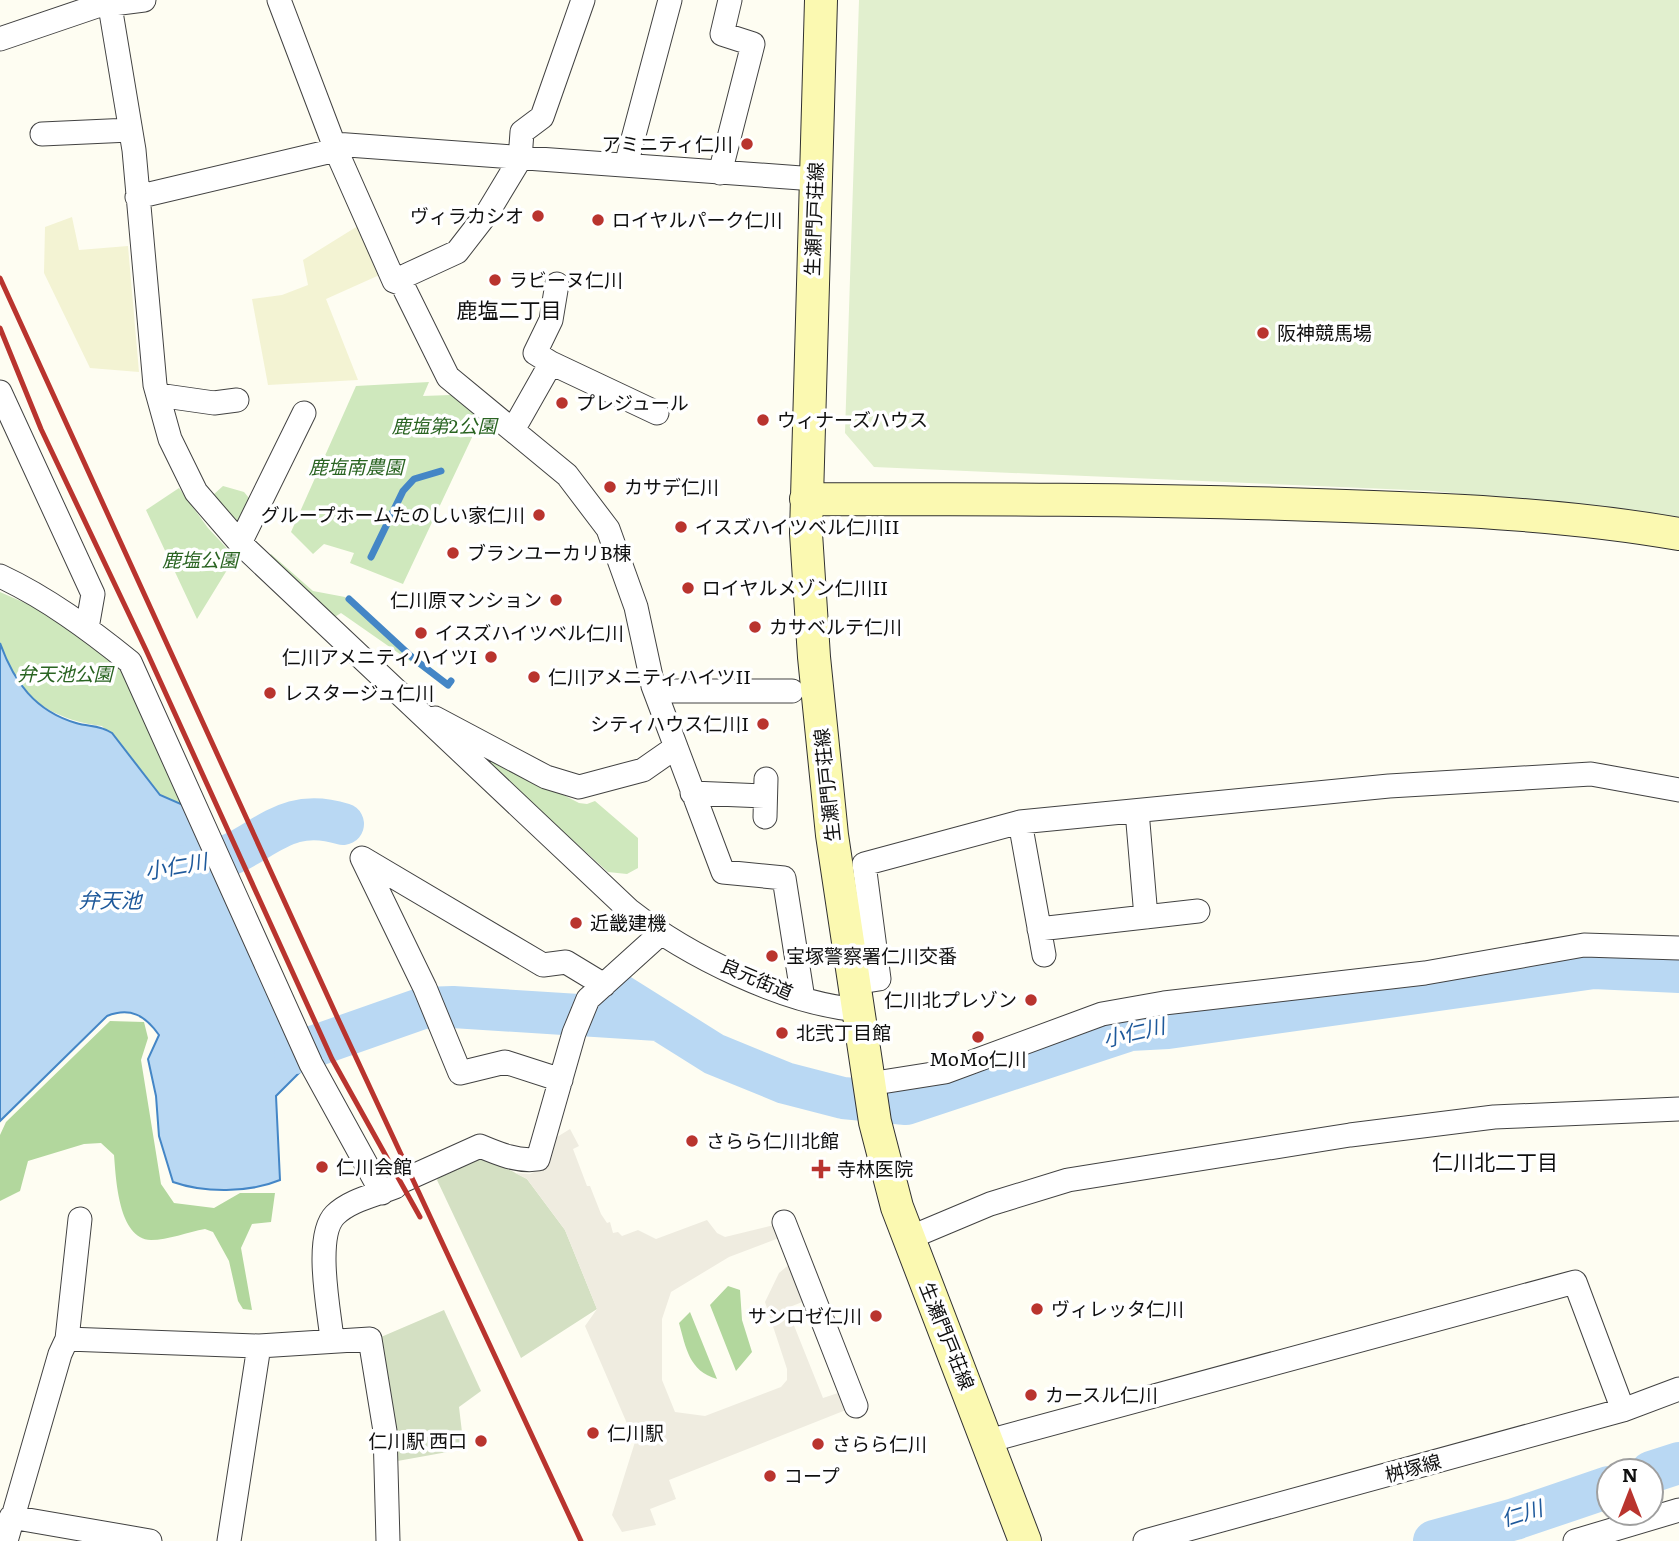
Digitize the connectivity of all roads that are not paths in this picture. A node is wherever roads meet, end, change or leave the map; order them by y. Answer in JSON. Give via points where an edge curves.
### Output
{"nodes":[{"id":1,"x":144,"y":0,"type":"edge"},
{"id":2,"x":279,"y":0,"type":"edge"},
{"id":3,"x":583,"y":0,"type":"edge"},
{"id":4,"x":670,"y":0,"type":"edge"},
{"id":5,"x":730,"y":0,"type":"edge"},
{"id":6,"x":821,"y":0,"type":"edge"},
{"id":7,"x":109,"y":2,"type":"edge"},
{"id":8,"x":0,"y":39,"type":"edge"},
{"id":9,"x":130,"y":130,"type":"junction"},
{"id":10,"x":42,"y":134,"type":"dead end"},
{"id":11,"x":335,"y":147,"type":"junction"},
{"id":12,"x":520,"y":159,"type":"junction"},
{"id":13,"x":626,"y":165,"type":"junction"},
{"id":14,"x":720,"y":173,"type":"junction"},
{"id":15,"x":815,"y":179,"type":"junction"},
{"id":16,"x":137,"y":197,"type":"junction"},
{"id":17,"x":394,"y":281,"type":"junction"},
{"id":18,"x":557,"y":284,"type":"dead end"},
{"id":19,"x":551,"y":362,"type":"junction"},
{"id":20,"x":0,"y":392,"type":"edge"},
{"id":21,"x":158,"y":395,"type":"junction"},
{"id":22,"x":237,"y":400,"type":"dead end"},
{"id":23,"x":304,"y":412,"type":"dead end"},
{"id":24,"x":657,"y":412,"type":"dead end"},
{"id":25,"x":513,"y":430,"type":"junction"},
{"id":26,"x":806,"y":499,"type":"junction"},
{"id":27,"x":1679,"y":534,"type":"edge"},
{"id":28,"x":240,"y":543,"type":"junction"},
{"id":29,"x":0,"y":576,"type":"edge"},
{"id":30,"x":87,"y":628,"type":"junction"},
{"id":31,"x":655,"y":691,"type":"junction"},
{"id":32,"x":792,"y":691,"type":"dead end"},
{"id":33,"x":414,"y":707,"type":"junction"},
{"id":34,"x":676,"y":747,"type":"junction"},
{"id":35,"x":1679,"y":790,"type":"edge"},
{"id":36,"x":692,"y":793,"type":"junction"},
{"id":37,"x":766,"y":798,"type":"dead end"},
{"id":38,"x":1137,"y":811,"type":"junction"},
{"id":39,"x":1020,"y":822,"type":"junction"},
{"id":40,"x":1198,"y":911,"type":"dead end"},
{"id":41,"x":1146,"y":917,"type":"junction"},
{"id":42,"x":1039,"y":929,"type":"junction"},
{"id":43,"x":660,"y":934,"type":"junction"},
{"id":44,"x":1679,"y":948,"type":"edge"},
{"id":45,"x":1044,"y":955,"type":"dead end"},
{"id":46,"x":596,"y":992,"type":"junction"},
{"id":47,"x":856,"y":997,"type":"junction"},
{"id":48,"x":803,"y":999,"type":"junction"},
{"id":49,"x":561,"y":1080,"type":"junction"},
{"id":50,"x":869,"y":1084,"type":"junction"},
{"id":51,"x":1679,"y":1109,"type":"edge"},
{"id":52,"x":382,"y":1193,"type":"junction"},
{"id":53,"x":80,"y":1219,"type":"dead end"},
{"id":54,"x":784,"y":1222,"type":"dead end"},
{"id":55,"x":909,"y":1238,"type":"junction"},
{"id":56,"x":67,"y":1339,"type":"junction"},
{"id":57,"x":332,"y":1339,"type":"junction"},
{"id":58,"x":259,"y":1346,"type":"junction"},
{"id":59,"x":1679,"y":1389,"type":"edge"},
{"id":60,"x":856,"y":1406,"type":"dead end"},
{"id":61,"x":1623,"y":1410,"type":"junction"},
{"id":62,"x":988,"y":1441,"type":"junction"},
{"id":63,"x":1679,"y":1510,"type":"edge"},
{"id":64,"x":11,"y":1517,"type":"junction"},
{"id":65,"x":6,"y":1541,"type":"edge"},
{"id":66,"x":150,"y":1541,"type":"edge"},
{"id":67,"x":229,"y":1541,"type":"edge"},
{"id":68,"x":388,"y":1541,"type":"edge"},
{"id":69,"x":1025,"y":1541,"type":"edge"},
{"id":70,"x":1145,"y":1541,"type":"edge"},
{"id":71,"x":1575,"y":1541,"type":"edge"}],
"edges":[{"from":1,"to":7,"type":"street"},
{"from":2,"to":11,"type":"street"},
{"from":3,"to":12,"type":"street","via":[[542,117],[522,132]]},
{"from":4,"to":13,"type":"street"},
{"from":5,"to":14,"type":"street","via":[[722,34],[752,44]]},
{"from":6,"to":15,"type":"main road","name":"生瀬門戸荘線"},
{"from":7,"to":8,"type":"street"},
{"from":7,"to":9,"type":"street","name":"良元街道"},
{"from":9,"to":10,"type":"street"},
{"from":9,"to":16,"type":"street","name":"良元街道"},
{"from":11,"to":12,"type":"street"},
{"from":11,"to":16,"type":"street"},
{"from":11,"to":17,"type":"street"},
{"from":12,"to":13,"type":"street"},
{"from":12,"to":17,"type":"street","via":[[457,252]]},
{"from":13,"to":14,"type":"street"},
{"from":14,"to":15,"type":"street"},
{"from":15,"to":26,"type":"main road","name":"生瀬門戸荘線"},
{"from":16,"to":21,"type":"street","name":"良元街道"},
{"from":17,"to":25,"type":"street","via":[[402,284],[448,377]]},
{"from":18,"to":19,"type":"street","via":[[551,320],[535,353]]},
{"from":19,"to":24,"type":"street"},
{"from":19,"to":25,"type":"street"},
{"from":20,"to":30,"type":"street","via":[[93,594]]},
{"from":21,"to":22,"type":"street","via":[[214,403]]},
{"from":21,"to":28,"type":"street","name":"良元街道","via":[[170,439],[197,492]]},
{"from":23,"to":28,"type":"street"},
{"from":25,"to":31,"type":"street","via":[[567,475],[608,529],[636,607]]},
{"from":26,"to":27,"type":"main road","via":[[1096,498],[1398,508],[1618,523]]},
{"from":26,"to":47,"type":"main road","name":"生瀬門戸荘線","via":[[814,657],[832,835]]},
{"from":28,"to":33,"type":"street","name":"良元街道"},
{"from":29,"to":30,"type":"street"},
{"from":30,"to":52,"type":"street","via":[[130,662],[311,1064]]},
{"from":31,"to":32,"type":"street"},
{"from":31,"to":34,"type":"street"},
{"from":33,"to":34,"type":"street","via":[[546,777],[579,787],[643,771]]},
{"from":33,"to":43,"type":"street","name":"良元街道"},
{"from":34,"to":36,"type":"street"},
{"from":35,"to":38,"type":"street","via":[[1591,774],[1538,775]]},
{"from":36,"to":37,"type":"street"},
{"from":36,"to":48,"type":"street","via":[[723,873],[784,878]]},
{"from":38,"to":39,"type":"street"},
{"from":38,"to":41,"type":"street"},
{"from":39,"to":42,"type":"street"},
{"from":39,"to":47,"type":"street","via":[[864,864],[879,979]]},
{"from":40,"to":41,"type":"street"},
{"from":41,"to":42,"type":"street"},
{"from":42,"to":45,"type":"street"},
{"from":43,"to":46,"type":"street"},
{"from":43,"to":48,"type":"street","name":"良元街道"},
{"from":44,"to":50,"type":"street","via":[[1584,945],[1425,973],[1164,1003],[1102,1014],[945,1072]]},
{"from":46,"to":49,"type":"street","via":[[574,1033]]},
{"from":46,"to":49,"type":"street","via":[[566,962],[543,965],[362,858],[460,1073],[505,1062]]},
{"from":47,"to":48,"type":"street","name":"良元街道","via":[[825,1007]]},
{"from":47,"to":50,"type":"main road","name":"生瀬門戸荘線"},
{"from":49,"to":52,"type":"street","via":[[538,1159],[527,1161],[481,1146]]},
{"from":50,"to":55,"type":"main road","name":"生瀬門戸荘線","via":[[897,1207]]},
{"from":51,"to":55,"type":"street","via":[[1494,1117],[1068,1180],[990,1204]]},
{"from":52,"to":57,"type":"street","via":[[346,1206],[333,1216],[327,1230],[324,1266]]},
{"from":53,"to":56,"type":"street"},
{"from":54,"to":60,"type":"street"},
{"from":55,"to":62,"type":"main road","name":"生瀬門戸荘線"},
{"from":56,"to":58,"type":"street"},
{"from":56,"to":64,"type":"street"},
{"from":57,"to":58,"type":"street"},
{"from":57,"to":68,"type":"street","via":[[370,1339],[385,1431]]},
{"from":58,"to":67,"type":"street"},
{"from":59,"to":61,"type":"street","name":"桝塚線"},
{"from":61,"to":62,"type":"street","via":[[1575,1282]]},
{"from":61,"to":70,"type":"street","name":"桝塚線"},
{"from":62,"to":69,"type":"main road","name":"生瀬門戸荘線"},
{"from":63,"to":71,"type":"street"},
{"from":64,"to":65,"type":"street"},
{"from":64,"to":66,"type":"street"}]}
